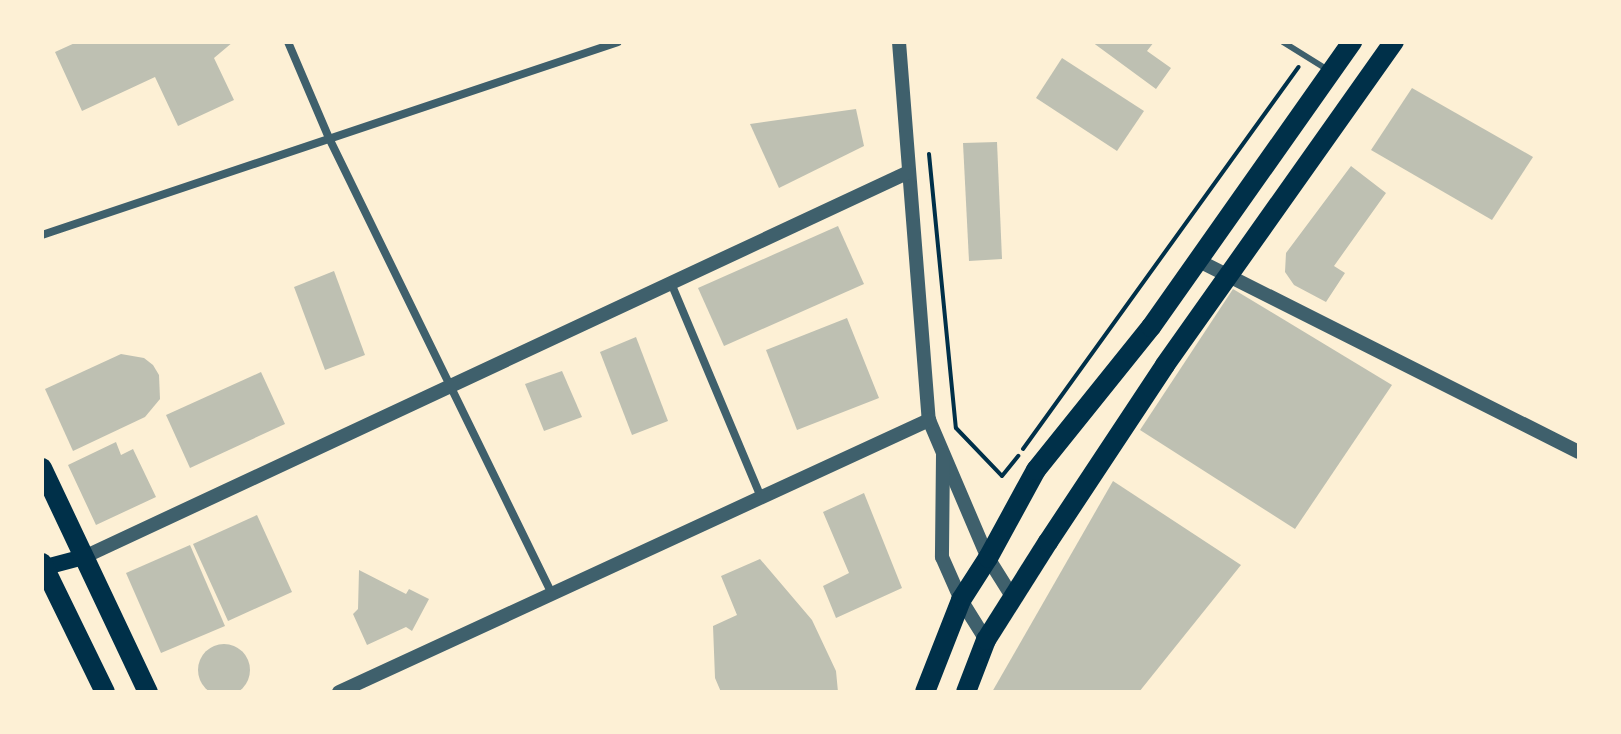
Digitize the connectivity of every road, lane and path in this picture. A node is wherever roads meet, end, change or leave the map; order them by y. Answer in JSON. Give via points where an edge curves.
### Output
{"nodes":[{"id":1,"x":288,"y":42,"type":"edge"},
{"id":2,"x":618,"y":42,"type":"edge"},
{"id":3,"x":899,"y":42,"type":"edge"},
{"id":4,"x":1283,"y":42,"type":"edge"},
{"id":5,"x":1352,"y":42,"type":"edge"},
{"id":6,"x":1394,"y":42,"type":"edge"},
{"id":7,"x":1306,"y":56,"type":"junction"},
{"id":8,"x":1331,"y":72,"type":"junction"},
{"id":9,"x":329,"y":138,"type":"junction"},
{"id":10,"x":928,"y":150,"type":"dead end"},
{"id":11,"x":909,"y":172,"type":"junction"},
{"id":12,"x":42,"y":235,"type":"edge"},
{"id":13,"x":1199,"y":261,"type":"junction"},
{"id":14,"x":1230,"y":277,"type":"junction"},
{"id":15,"x":671,"y":283,"type":"junction"},
{"id":16,"x":451,"y":386,"type":"junction"},
{"id":17,"x":929,"y":420,"type":"junction"},
{"id":18,"x":943,"y":451,"type":"junction"},
{"id":19,"x":1579,"y":452,"type":"edge"},
{"id":20,"x":42,"y":468,"type":"edge"},
{"id":21,"x":761,"y":497,"type":"junction"},
{"id":22,"x":84,"y":557,"type":"junction"},
{"id":23,"x":988,"y":558,"type":"junction"},
{"id":24,"x":43,"y":566,"type":"edge"},
{"id":25,"x":552,"y":594,"type":"junction"},
{"id":26,"x":1013,"y":598,"type":"junction"},
{"id":27,"x":961,"y":600,"type":"junction"},
{"id":28,"x":986,"y":640,"type":"junction"},
{"id":29,"x":105,"y":692,"type":"edge"},
{"id":30,"x":148,"y":692,"type":"edge"},
{"id":31,"x":339,"y":692,"type":"edge"},
{"id":32,"x":925,"y":692,"type":"edge"},
{"id":33,"x":966,"y":692,"type":"edge"}],
"edges":[{"from":1,"to":9,"type":"street"},
{"from":2,"to":9,"type":"street"},
{"from":3,"to":11,"type":"street"},
{"from":4,"to":7,"type":"lane"},
{"from":5,"to":8,"type":"main road"},
{"from":6,"to":14,"type":"main road"},
{"from":7,"to":8,"type":"lane"},
{"from":7,"to":10,"type":"path","via":[[1002,476],[956,428]]},
{"from":8,"to":13,"type":"main road"},
{"from":9,"to":12,"type":"street"},
{"from":9,"to":16,"type":"street"},
{"from":11,"to":15,"type":"street"},
{"from":11,"to":17,"type":"street"},
{"from":13,"to":14,"type":"street"},
{"from":13,"to":23,"type":"main road","via":[[1036,470]]},
{"from":14,"to":19,"type":"street"},
{"from":14,"to":26,"type":"main road","via":[[1165,365]]},
{"from":15,"to":16,"type":"street"},
{"from":15,"to":21,"type":"street"},
{"from":16,"to":22,"type":"street"},
{"from":16,"to":25,"type":"street"},
{"from":17,"to":18,"type":"street"},
{"from":17,"to":21,"type":"street"},
{"from":18,"to":23,"type":"street"},
{"from":18,"to":27,"type":"street","via":[[942,557]]},
{"from":20,"to":22,"type":"main road"},
{"from":21,"to":25,"type":"street"},
{"from":22,"to":24,"type":"main road"},
{"from":22,"to":30,"type":"main road"},
{"from":23,"to":26,"type":"street"},
{"from":23,"to":27,"type":"main road"},
{"from":24,"to":29,"type":"main road"},
{"from":25,"to":31,"type":"street"},
{"from":26,"to":28,"type":"main road"},
{"from":27,"to":28,"type":"street"},
{"from":27,"to":32,"type":"main road"},
{"from":28,"to":33,"type":"main road"}]}
